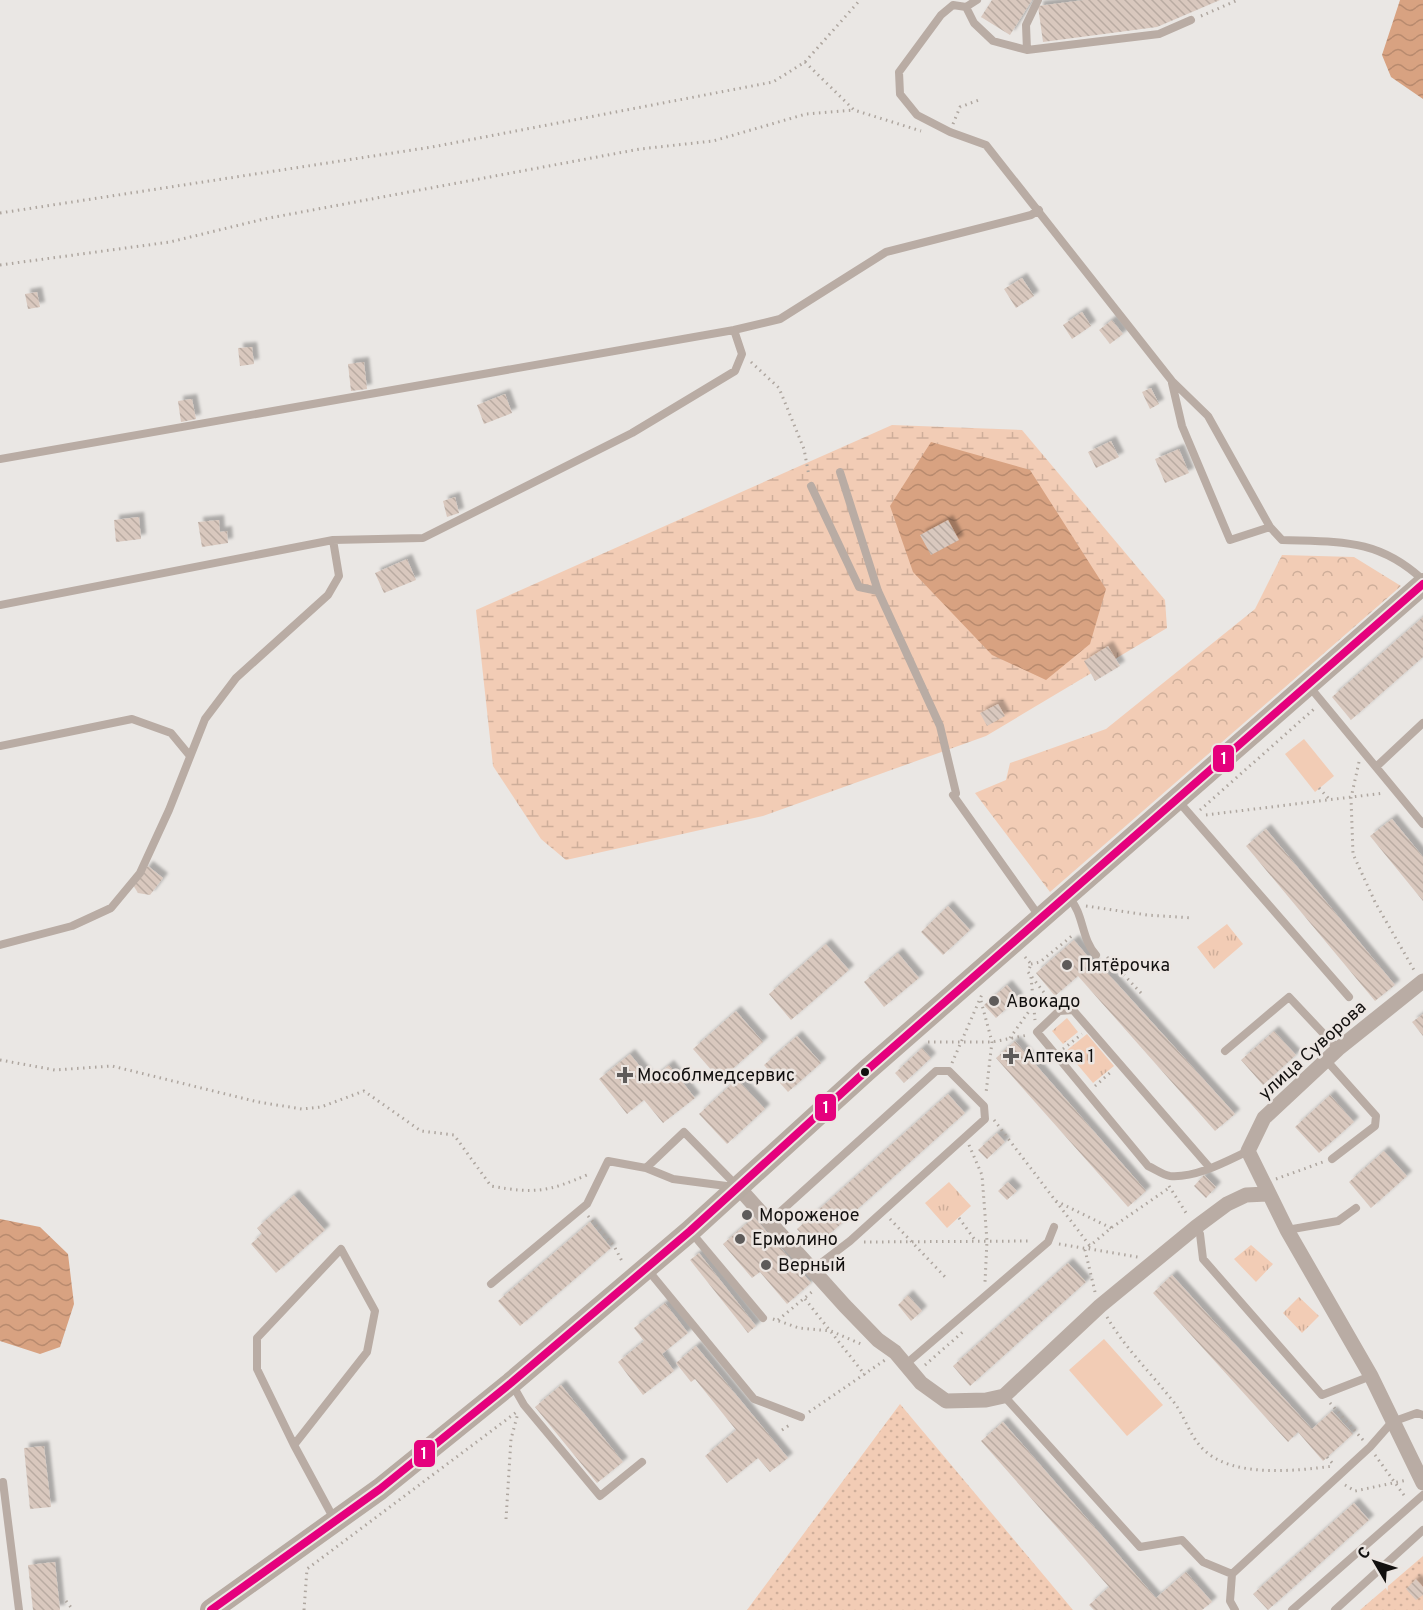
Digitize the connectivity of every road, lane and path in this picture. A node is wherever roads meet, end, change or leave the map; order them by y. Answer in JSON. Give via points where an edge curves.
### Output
{"nodes":[{"id":1,"x":860,"y":0,"type":"edge"},
{"id":2,"x":977,"y":0,"type":"edge"},
{"id":3,"x":1038,"y":0,"type":"edge"},
{"id":4,"x":1238,"y":0,"type":"edge"},
{"id":5,"x":966,"y":7,"type":"junction"},
{"id":6,"x":1191,"y":20,"type":"joint"},
{"id":7,"x":1027,"y":50,"type":"junction"},
{"id":8,"x":806,"y":62,"type":"junction"},
{"id":9,"x":979,"y":100,"type":"dead end"},
{"id":10,"x":854,"y":110,"type":"junction"},
{"id":11,"x":950,"y":132,"type":"junction"},
{"id":12,"x":929,"y":133,"type":"dead end"},
{"id":13,"x":1039,"y":210,"type":"junction"},
{"id":14,"x":0,"y":213,"type":"edge"},
{"id":15,"x":0,"y":265,"type":"edge"},
{"id":16,"x":734,"y":330,"type":"junction"},
{"id":17,"x":742,"y":354,"type":"junction"},
{"id":18,"x":1172,"y":381,"type":"junction"},
{"id":19,"x":0,"y":459,"type":"edge"},
{"id":20,"x":840,"y":472,"type":"dead end"},
{"id":21,"x":811,"y":486,"type":"joint"},
{"id":22,"x":1270,"y":527,"type":"junction"},
{"id":23,"x":333,"y":540,"type":"junction"},
{"id":24,"x":1423,"y":582,"type":"edge"},
{"id":25,"x":878,"y":591,"type":"junction"},
{"id":26,"x":0,"y":605,"type":"edge"},
{"id":27,"x":1308,"y":685,"type":"junction"},
{"id":28,"x":1318,"y":705,"type":"dead end"},
{"id":29,"x":1423,"y":723,"type":"edge"},
{"id":30,"x":0,"y":746,"type":"edge"},
{"id":31,"x":190,"y":756,"type":"junction"},
{"id":32,"x":1360,"y":756,"type":"dead end"},
{"id":33,"x":1376,"y":767,"type":"junction"},
{"id":34,"x":1319,"y":788,"type":"dead end"},
{"id":35,"x":1394,"y":790,"type":"junction"},
{"id":36,"x":1351,"y":798,"type":"junction"},
{"id":37,"x":1330,"y":801,"type":"junction"},
{"id":38,"x":1185,"y":809,"type":"junction"},
{"id":39,"x":1423,"y":824,"type":"edge"},
{"id":40,"x":1071,"y":900,"type":"junction"},
{"id":41,"x":1193,"y":918,"type":"dead end"},
{"id":42,"x":1042,"y":919,"type":"junction"},
{"id":43,"x":1084,"y":933,"type":"junction"},
{"id":44,"x":0,"y":945,"type":"edge"},
{"id":45,"x":1020,"y":951,"type":"dead end"},
{"id":46,"x":1096,"y":955,"type":"joint"},
{"id":47,"x":1031,"y":964,"type":"junction"},
{"id":48,"x":1031,"y":977,"type":"junction"},
{"id":49,"x":1423,"y":981,"type":"edge"},
{"id":50,"x":1141,"y":993,"type":"dead end"},
{"id":51,"x":1349,"y":996,"type":"dead end"},
{"id":52,"x":1033,"y":1005,"type":"junction"},
{"id":53,"x":1059,"y":1011,"type":"junction"},
{"id":54,"x":1090,"y":1027,"type":"junction"},
{"id":55,"x":1037,"y":1032,"type":"junction"},
{"id":56,"x":1010,"y":1038,"type":"junction"},
{"id":57,"x":924,"y":1042,"type":"dead end"},
{"id":58,"x":960,"y":1042,"type":"junction"},
{"id":59,"x":992,"y":1042,"type":"junction"},
{"id":60,"x":1338,"y":1049,"type":"junction"},
{"id":61,"x":1225,"y":1051,"type":"dead end"},
{"id":62,"x":1057,"y":1054,"type":"junction"},
{"id":63,"x":0,"y":1060,"type":"edge"},
{"id":64,"x":1326,"y":1060,"type":"junction"},
{"id":65,"x":1121,"y":1064,"type":"junction"},
{"id":66,"x":949,"y":1071,"type":"junction"},
{"id":67,"x":1088,"y":1092,"type":"junction"},
{"id":68,"x":984,"y":1106,"type":"junction"},
{"id":69,"x":965,"y":1137,"type":"junction"},
{"id":70,"x":1248,"y":1152,"type":"junction"},
{"id":71,"x":1332,"y":1159,"type":"joint"},
{"id":72,"x":608,"y":1161,"type":"junction"},
{"id":73,"x":646,"y":1168,"type":"junction"},
{"id":74,"x":1210,"y":1168,"type":"junction"},
{"id":75,"x":1169,"y":1176,"type":"junction"},
{"id":76,"x":738,"y":1187,"type":"junction"},
{"id":77,"x":1169,"y":1188,"type":"junction"},
{"id":78,"x":1265,"y":1188,"type":"junction"},
{"id":79,"x":1055,"y":1200,"type":"junction"},
{"id":80,"x":582,"y":1208,"type":"junction"},
{"id":81,"x":1356,"y":1208,"type":"dead end"},
{"id":82,"x":883,"y":1211,"type":"junction"},
{"id":83,"x":959,"y":1218,"type":"dead end"},
{"id":84,"x":769,"y":1222,"type":"junction"},
{"id":85,"x":1054,"y":1227,"type":"dead end"},
{"id":86,"x":1196,"y":1227,"type":"junction"},
{"id":87,"x":1111,"y":1228,"type":"junction"},
{"id":88,"x":1287,"y":1230,"type":"junction"},
{"id":89,"x":690,"y":1231,"type":"junction"},
{"id":90,"x":975,"y":1240,"type":"junction"},
{"id":91,"x":850,"y":1241,"type":"junction"},
{"id":92,"x":987,"y":1241,"type":"junction"},
{"id":93,"x":1020,"y":1241,"type":"dead end"},
{"id":94,"x":913,"y":1243,"type":"junction"},
{"id":95,"x":1060,"y":1244,"type":"dead end"},
{"id":96,"x":1090,"y":1246,"type":"junction"},
{"id":97,"x":1085,"y":1250,"type":"junction"},
{"id":98,"x":1155,"y":1259,"type":"junction"},
{"id":99,"x":635,"y":1266,"type":"junction"},
{"id":100,"x":812,"y":1270,"type":"junction"},
{"id":101,"x":947,"y":1279,"type":"dead end"},
{"id":102,"x":491,"y":1284,"type":"dead end"},
{"id":103,"x":817,"y":1288,"type":"dead end"},
{"id":104,"x":988,"y":1296,"type":"junction"},
{"id":105,"x":805,"y":1299,"type":"junction"},
{"id":106,"x":1100,"y":1306,"type":"junction"},
{"id":107,"x":763,"y":1318,"type":"dead end"},
{"id":108,"x":831,"y":1331,"type":"junction"},
{"id":109,"x":868,"y":1348,"type":"dead end"},
{"id":110,"x":881,"y":1356,"type":"dead end"},
{"id":111,"x":906,"y":1364,"type":"junction"},
{"id":112,"x":865,"y":1375,"type":"junction"},
{"id":113,"x":1371,"y":1376,"type":"junction"},
{"id":114,"x":511,"y":1383,"type":"junction"},
{"id":115,"x":1322,"y":1395,"type":"junction"},
{"id":116,"x":1004,"y":1396,"type":"junction"},
{"id":117,"x":522,"y":1407,"type":"junction"},
{"id":118,"x":1423,"y":1415,"type":"edge"},
{"id":119,"x":801,"y":1417,"type":"junction"},
{"id":120,"x":1392,"y":1422,"type":"junction"},
{"id":121,"x":782,"y":1430,"type":"dead end"},
{"id":122,"x":294,"y":1445,"type":"junction"},
{"id":123,"x":1370,"y":1447,"type":"junction"},
{"id":124,"x":642,"y":1462,"type":"dead end"},
{"id":125,"x":1334,"y":1466,"type":"dead end"},
{"id":126,"x":1336,"y":1479,"type":"junction"},
{"id":127,"x":1422,"y":1480,"type":"edge"},
{"id":128,"x":3,"y":1482,"type":"dead end"},
{"id":129,"x":1396,"y":1483,"type":"junction"},
{"id":130,"x":1423,"y":1495,"type":"edge"},
{"id":131,"x":1411,"y":1506,"type":"junction"},
{"id":132,"x":506,"y":1519,"type":"dead end"},
{"id":133,"x":336,"y":1522,"type":"junction"},
{"id":134,"x":1423,"y":1530,"type":"edge"},
{"id":135,"x":1232,"y":1574,"type":"junction"},
{"id":136,"x":66,"y":1601,"type":"dead end"},
{"id":137,"x":19,"y":1610,"type":"edge"},
{"id":138,"x":73,"y":1610,"type":"edge"},
{"id":139,"x":211,"y":1610,"type":"edge"},
{"id":140,"x":304,"y":1610,"type":"edge"},
{"id":141,"x":1235,"y":1610,"type":"edge"},
{"id":142,"x":1292,"y":1610,"type":"edge"},
{"id":143,"x":1335,"y":1610,"type":"edge"}],
"edges":[{"from":1,"to":8,"type":"path"},
{"from":2,"to":5,"type":"lane"},
{"from":3,"to":7,"type":"lane","via":[[1026,25]]},
{"from":4,"to":6,"type":"path"},
{"from":5,"to":7,"type":"lane","via":[[974,23],[993,41]]},
{"from":5,"to":11,"type":"lane","via":[[953,5],[941,15],[899,72],[900,94],[917,116]]},
{"from":6,"to":7,"type":"lane","via":[[1159,34]]},
{"from":8,"to":10,"type":"path"},
{"from":8,"to":14,"type":"path","via":[[773,82],[456,142]]},
{"from":9,"to":11,"type":"path","via":[[960,107]]},
{"from":10,"to":12,"type":"path"},
{"from":10,"to":15,"type":"path","via":[[806,114],[713,141],[640,149],[264,219],[170,242]]},
{"from":11,"to":13,"type":"lane","via":[[986,145]]},
{"from":13,"to":16,"type":"lane","via":[[954,237],[886,252],[780,319]]},
{"from":13,"to":18,"type":"lane"},
{"from":16,"to":17,"type":"lane"},
{"from":16,"to":19,"type":"lane"},
{"from":17,"to":21,"type":"path","via":[[779,388],[804,449]]},
{"from":17,"to":23,"type":"lane","via":[[735,371],[632,434],[423,538]]},
{"from":18,"to":22,"type":"lane","via":[[1208,416]]},
{"from":18,"to":22,"type":"lane","via":[[1182,426],[1230,540]]},
{"from":20,"to":25,"type":"lane"},
{"from":21,"to":25,"type":"lane","via":[[859,587]]},
{"from":22,"to":24,"type":"lane","via":[[1282,540],[1379,549],[1406,564]]},
{"from":23,"to":26,"type":"lane"},
{"from":23,"to":31,"type":"lane","via":[[339,576],[328,595],[236,678],[205,719]]},
{"from":24,"to":27,"type":"street"},
{"from":25,"to":42,"type":"lane","via":[[940,726],[955,794]]},
{"from":27,"to":33,"type":"lane"},
{"from":27,"to":38,"type":"street"},
{"from":28,"to":38,"type":"path"},
{"from":29,"to":33,"type":"lane"},
{"from":30,"to":31,"type":"lane","via":[[132,719],[171,733]]},
{"from":31,"to":44,"type":"lane","via":[[140,873],[111,908],[72,926]]},
{"from":32,"to":36,"type":"path"},
{"from":33,"to":35,"type":"lane"},
{"from":34,"to":37,"type":"path"},
{"from":35,"to":36,"type":"path"},
{"from":35,"to":39,"type":"lane"},
{"from":36,"to":37,"type":"path"},
{"from":36,"to":49,"type":"path","via":[[1353,854],[1375,902]]},
{"from":37,"to":38,"type":"path"},
{"from":38,"to":40,"type":"street"},
{"from":38,"to":51,"type":"lane"},
{"from":40,"to":41,"type":"path","via":[[1147,915]]},
{"from":40,"to":42,"type":"street"},
{"from":40,"to":43,"type":"lane"},
{"from":42,"to":76,"type":"street"},
{"from":43,"to":46,"type":"lane"},
{"from":43,"to":47,"type":"path","via":[[1073,935],[1040,962]]},
{"from":45,"to":47,"type":"path"},
{"from":46,"to":50,"type":"path","via":[[1108,957]]},
{"from":47,"to":48,"type":"path"},
{"from":48,"to":52,"type":"path"},
{"from":48,"to":53,"type":"path"},
{"from":49,"to":60,"type":"street","name":"улица Суворова"},
{"from":52,"to":55,"type":"path"},
{"from":52,"to":56,"type":"path"},
{"from":53,"to":54,"type":"lane","via":[[1073,1010]]},
{"from":53,"to":55,"type":"lane"},
{"from":54,"to":62,"type":"path"},
{"from":54,"to":65,"type":"lane"},
{"from":55,"to":56,"type":"path"},
{"from":55,"to":62,"type":"lane"},
{"from":56,"to":59,"type":"path"},
{"from":57,"to":58,"type":"path"},
{"from":58,"to":59,"type":"path"},
{"from":58,"to":59,"type":"path","via":[[981,1001]]},
{"from":58,"to":66,"type":"path"},
{"from":59,"to":68,"type":"path"},
{"from":60,"to":61,"type":"lane","via":[[1289,997]]},
{"from":60,"to":64,"type":"street","name":"улица Суворова"},
{"from":62,"to":67,"type":"lane"},
{"from":63,"to":72,"type":"path","via":[[55,1070],[112,1066],[302,1109],[321,1107],[364,1091],[421,1131],[454,1135],[491,1186],[526,1192],[555,1189],[593,1173]]},
{"from":64,"to":70,"type":"street","name":"улица Суворова","via":[[1264,1118]]},
{"from":64,"to":71,"type":"lane","via":[[1376,1116],[1375,1126]]},
{"from":65,"to":67,"type":"path"},
{"from":65,"to":74,"type":"lane"},
{"from":66,"to":68,"type":"lane"},
{"from":66,"to":84,"type":"lane","via":[[936,1071]]},
{"from":67,"to":75,"type":"lane","via":[[1148,1166]]},
{"from":68,"to":69,"type":"lane","via":[[985,1119]]},
{"from":68,"to":79,"type":"path"},
{"from":69,"to":82,"type":"lane"},
{"from":69,"to":92,"type":"path","via":[[982,1175]]},
{"from":70,"to":74,"type":"lane"},
{"from":70,"to":78,"type":"street"},
{"from":71,"to":78,"type":"path"},
{"from":72,"to":73,"type":"lane"},
{"from":72,"to":80,"type":"lane"},
{"from":73,"to":76,"type":"lane","via":[[673,1179]]},
{"from":73,"to":76,"type":"lane","via":[[684,1132]]},
{"from":74,"to":75,"type":"lane"},
{"from":75,"to":77,"type":"path"},
{"from":76,"to":84,"type":"street"},
{"from":76,"to":89,"type":"street"},
{"from":77,"to":86,"type":"path"},
{"from":77,"to":87,"type":"path"},
{"from":78,"to":86,"type":"street","via":[[1227,1204]]},
{"from":78,"to":88,"type":"street"},
{"from":79,"to":87,"type":"path"},
{"from":79,"to":96,"type":"path"},
{"from":80,"to":99,"type":"path"},
{"from":80,"to":102,"type":"lane"},
{"from":81,"to":88,"type":"lane","via":[[1338,1221]]},
{"from":82,"to":91,"type":"lane"},
{"from":82,"to":94,"type":"path"},
{"from":83,"to":90,"type":"path"},
{"from":84,"to":100,"type":"street"},
{"from":85,"to":104,"type":"lane","via":[[1048,1242]]},
{"from":86,"to":98,"type":"street"},
{"from":86,"to":115,"type":"lane","via":[[1203,1259]]},
{"from":87,"to":96,"type":"path"},
{"from":88,"to":113,"type":"street"},
{"from":89,"to":99,"type":"street"},
{"from":89,"to":107,"type":"lane"},
{"from":90,"to":92,"type":"path"},
{"from":90,"to":94,"type":"path"},
{"from":91,"to":94,"type":"path"},
{"from":91,"to":100,"type":"lane"},
{"from":92,"to":93,"type":"path"},
{"from":92,"to":104,"type":"path","via":[[984,1280]]},
{"from":94,"to":101,"type":"path"},
{"from":95,"to":97,"type":"path"},
{"from":96,"to":97,"type":"path"},
{"from":97,"to":98,"type":"path"},
{"from":97,"to":106,"type":"path"},
{"from":98,"to":106,"type":"street"},
{"from":99,"to":114,"type":"street"},
{"from":99,"to":119,"type":"lane","via":[[754,1399]]},
{"from":100,"to":111,"type":"street"},
{"from":103,"to":105,"type":"path"},
{"from":104,"to":111,"type":"lane"},
{"from":105,"to":108,"type":"path"},
{"from":105,"to":108,"type":"path","via":[[778,1320],[799,1328]]},
{"from":106,"to":116,"type":"street"},
{"from":106,"to":125,"type":"path","via":[[1120,1339],[1175,1402],[1204,1451],[1225,1463],[1253,1470]]},
{"from":108,"to":109,"type":"path"},
{"from":108,"to":112,"type":"path"},
{"from":110,"to":112,"type":"path","via":[[888,1359]]},
{"from":111,"to":116,"type":"street","via":[[921,1383],[946,1401]]},
{"from":112,"to":119,"type":"path"},
{"from":113,"to":115,"type":"lane"},
{"from":113,"to":120,"type":"street"},
{"from":114,"to":117,"type":"lane"},
{"from":114,"to":133,"type":"street"},
{"from":115,"to":123,"type":"path"},
{"from":116,"to":135,"type":"lane","via":[[1140,1547],[1182,1540],[1203,1562]]},
{"from":117,"to":124,"type":"lane","via":[[600,1496]]},
{"from":117,"to":132,"type":"path","via":[[511,1439]]},
{"from":117,"to":140,"type":"path","via":[[307,1569]]},
{"from":118,"to":120,"type":"lane","via":[[1417,1413]]},
{"from":119,"to":121,"type":"path"},
{"from":120,"to":123,"type":"lane"},
{"from":120,"to":127,"type":"street"},
{"from":122,"to":122,"type":"lane","via":[[367,1352],[375,1311],[341,1249],[257,1338],[257,1369]]},
{"from":122,"to":133,"type":"lane"},
{"from":123,"to":126,"type":"lane"},
{"from":123,"to":129,"type":"path"},
{"from":126,"to":129,"type":"path","via":[[1355,1491]]},
{"from":126,"to":135,"type":"lane"},
{"from":127,"to":129,"type":"path"},
{"from":128,"to":137,"type":"lane"},
{"from":129,"to":131,"type":"path"},
{"from":130,"to":131,"type":"lane"},
{"from":131,"to":142,"type":"lane"},
{"from":133,"to":139,"type":"street"},
{"from":134,"to":143,"type":"lane"},
{"from":135,"to":141,"type":"lane","via":[[1230,1602]]},
{"from":136,"to":138,"type":"path"}]}
